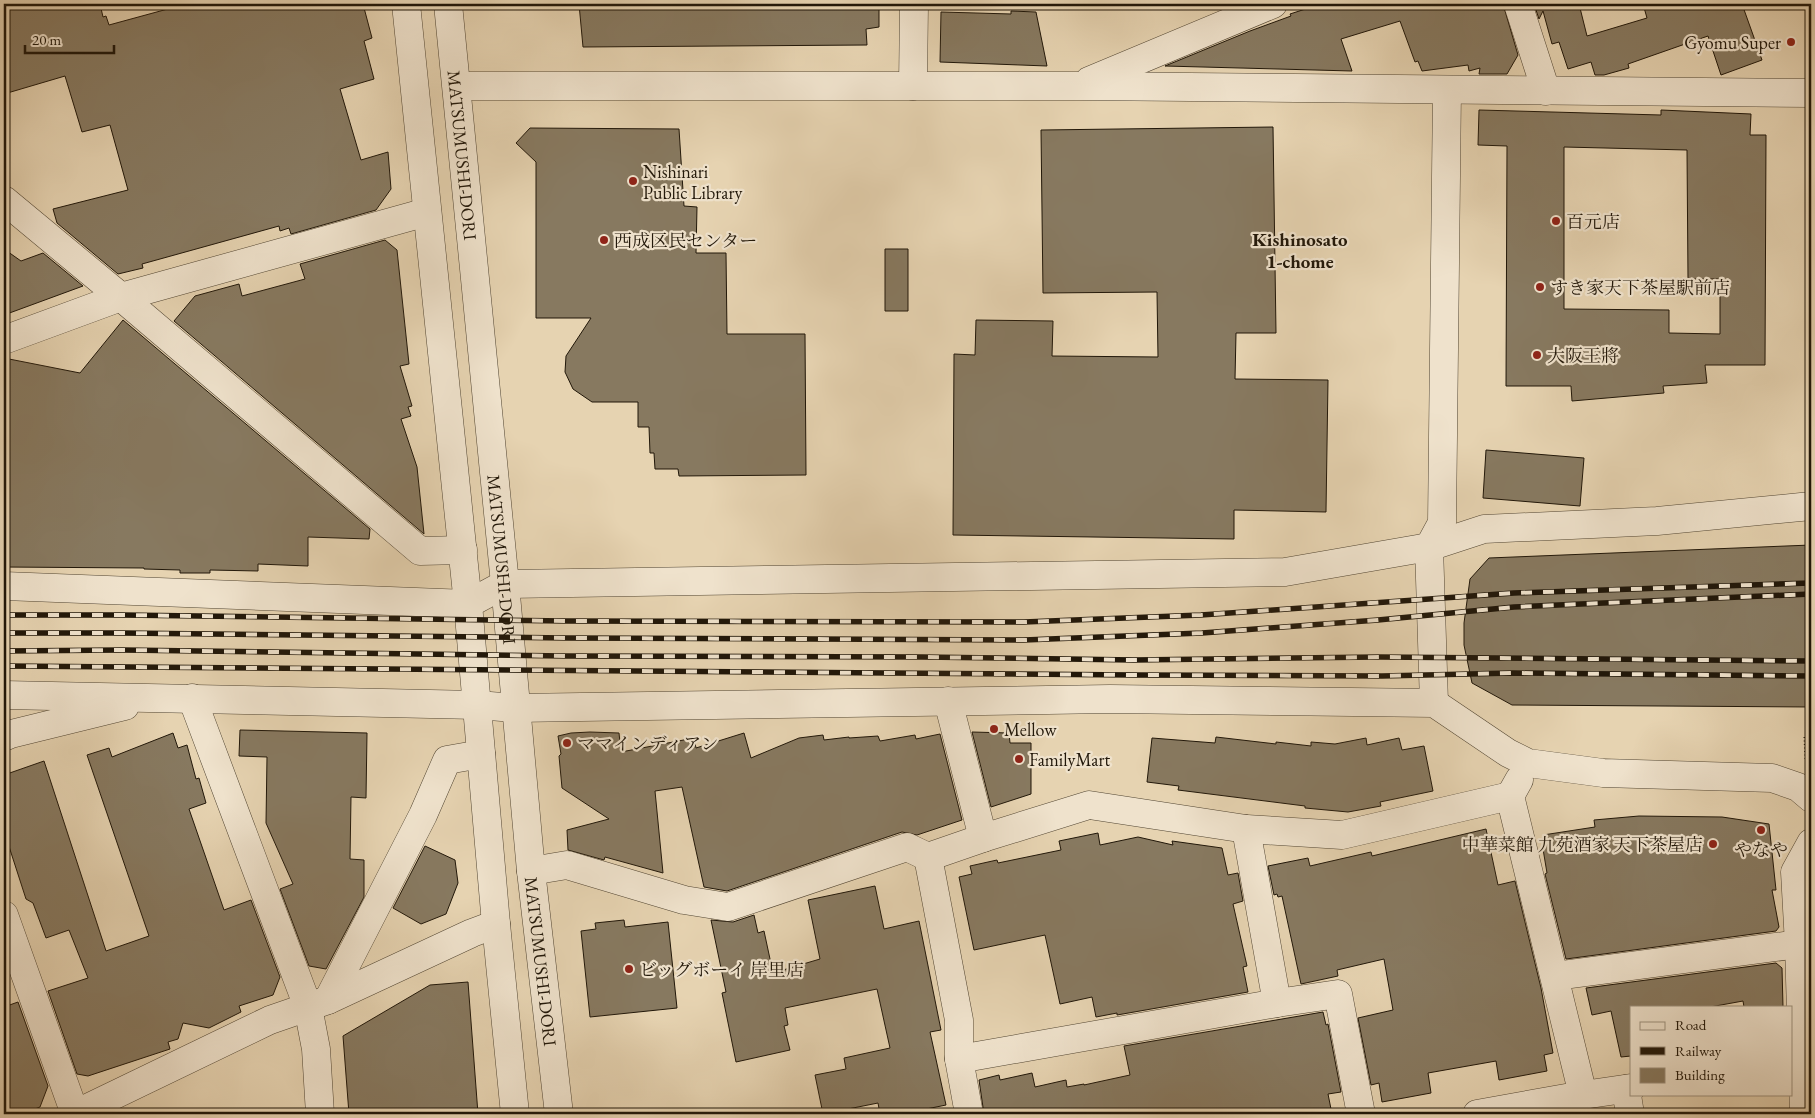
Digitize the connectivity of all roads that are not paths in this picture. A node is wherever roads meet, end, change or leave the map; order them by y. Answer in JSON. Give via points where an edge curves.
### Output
{"nodes":[{"id":1,"x":406,"y":4,"type":"edge"},
{"id":2,"x":448,"y":4,"type":"edge"},
{"id":3,"x":914,"y":4,"type":"edge"},
{"id":4,"x":1273,"y":4,"type":"edge"},
{"id":5,"x":1518,"y":4,"type":"edge"},
{"id":6,"x":457,"y":86,"type":"junction"},
{"id":7,"x":913,"y":86,"type":"junction"},
{"id":8,"x":1079,"y":86,"type":"junction"},
{"id":9,"x":1447,"y":90,"type":"junction"},
{"id":10,"x":1546,"y":91,"type":"junction"},
{"id":11,"x":1811,"y":92,"type":"edge"},
{"id":12,"x":4,"y":200,"type":"edge"},
{"id":13,"x":427,"y":212,"type":"junction"},
{"id":14,"x":122,"y":297,"type":"junction"},
{"id":15,"x":4,"y":340,"type":"edge"},
{"id":16,"x":1811,"y":506,"type":"edge"},
{"id":17,"x":1430,"y":547,"type":"junction"},
{"id":18,"x":463,"y":550,"type":"junction"},
{"id":19,"x":505,"y":584,"type":"junction"},
{"id":20,"x":4,"y":586,"type":"edge"},
{"id":21,"x":468,"y":604,"type":"junction"},
{"id":22,"x":4,"y":695,"type":"edge"},
{"id":23,"x":160,"y":697,"type":"junction"},
{"id":24,"x":192,"y":698,"type":"junction"},
{"id":25,"x":948,"y":701,"type":"junction"},
{"id":26,"x":1434,"y":703,"type":"junction"},
{"id":27,"x":478,"y":704,"type":"junction"},
{"id":28,"x":515,"y":708,"type":"junction"},
{"id":29,"x":4,"y":737,"type":"edge"},
{"id":30,"x":481,"y":754,"type":"junction"},
{"id":31,"x":1528,"y":763,"type":"junction"},
{"id":32,"x":1510,"y":796,"type":"junction"},
{"id":33,"x":1811,"y":798,"type":"edge"},
{"id":34,"x":1246,"y":829,"type":"junction"},
{"id":35,"x":983,"y":838,"type":"junction"},
{"id":36,"x":1811,"y":843,"type":"edge"},
{"id":37,"x":928,"y":857,"type":"junction"},
{"id":38,"x":531,"y":871,"type":"junction"},
{"id":39,"x":1804,"y":895,"type":"edge"},
{"id":40,"x":496,"y":924,"type":"junction"},
{"id":41,"x":6,"y":930,"type":"edge"},
{"id":42,"x":1799,"y":944,"type":"junction"},
{"id":43,"x":1555,"y":976,"type":"junction"},
{"id":44,"x":318,"y":1003,"type":"junction"},
{"id":45,"x":1277,"y":1003,"type":"junction"},
{"id":46,"x":959,"y":1059,"type":"junction"},
{"id":47,"x":1802,"y":1065,"type":"edge"},
{"id":48,"x":1582,"y":1095,"type":"junction"},
{"id":49,"x":1629,"y":1097,"type":"edge"},
{"id":50,"x":1555,"y":1107,"type":"edge"},
{"id":51,"x":75,"y":1114,"type":"edge"},
{"id":52,"x":320,"y":1114,"type":"edge"},
{"id":53,"x":515,"y":1114,"type":"edge"},
{"id":54,"x":559,"y":1114,"type":"edge"},
{"id":55,"x":969,"y":1114,"type":"edge"},
{"id":56,"x":1361,"y":1114,"type":"edge"},
{"id":57,"x":1477,"y":1114,"type":"edge"},
{"id":58,"x":1804,"y":1114,"type":"edge"}],
"edges":[{"from":1,"to":13,"type":"street"},
{"from":2,"to":6,"type":"street","name":"MATSUMUSHI-DORI"},
{"from":3,"to":7,"type":"street"},
{"from":4,"to":8,"type":"street"},
{"from":5,"to":10,"type":"street"},
{"from":6,"to":7,"type":"street"},
{"from":6,"to":19,"type":"street","name":"MATSUMUSHI-DORI"},
{"from":7,"to":8,"type":"street"},
{"from":8,"to":9,"type":"street"},
{"from":9,"to":10,"type":"street"},
{"from":9,"to":17,"type":"street","via":[[1442,524]]},
{"from":10,"to":11,"type":"street"},
{"from":12,"to":14,"type":"street"},
{"from":13,"to":14,"type":"street"},
{"from":13,"to":18,"type":"street"},
{"from":14,"to":15,"type":"street"},
{"from":14,"to":18,"type":"street","via":[[420,551]]},
{"from":16,"to":17,"type":"street","via":[[1657,521],[1484,529]]},
{"from":17,"to":19,"type":"street","via":[[1285,572]]},
{"from":17,"to":26,"type":"street"},
{"from":18,"to":21,"type":"street"},
{"from":19,"to":21,"type":"street"},
{"from":19,"to":28,"type":"street","name":"MATSUMUSHI-DORI"},
{"from":20,"to":21,"type":"street"},
{"from":21,"to":27,"type":"street"},
{"from":22,"to":23,"type":"street"},
{"from":23,"to":24,"type":"street"},
{"from":23,"to":29,"type":"street"},
{"from":24,"to":27,"type":"street"},
{"from":24,"to":44,"type":"street"},
{"from":25,"to":26,"type":"street","via":[[1110,699]]},
{"from":25,"to":28,"type":"street"},
{"from":25,"to":35,"type":"street"},
{"from":26,"to":31,"type":"street"},
{"from":27,"to":28,"type":"street"},
{"from":27,"to":30,"type":"street"},
{"from":28,"to":38,"type":"street","name":"MATSUMUSHI-DORI"},
{"from":30,"to":40,"type":"street"},
{"from":30,"to":44,"type":"street","via":[[447,760],[423,815]]},
{"from":31,"to":32,"type":"street"},
{"from":31,"to":33,"type":"street","via":[[1602,773],[1772,778],[1798,787]]},
{"from":32,"to":34,"type":"street","via":[[1342,835]]},
{"from":32,"to":43,"type":"street"},
{"from":34,"to":35,"type":"street","via":[[1089,805]]},
{"from":34,"to":45,"type":"street"},
{"from":35,"to":37,"type":"street"},
{"from":36,"to":39,"type":"street","via":[[1795,872]]},
{"from":37,"to":38,"type":"street","via":[[907,847],[728,907],[684,900],[567,865]]},
{"from":37,"to":46,"type":"street","via":[[959,1020]]},
{"from":38,"to":54,"type":"street","name":"MATSUMUSHI-DORI"},
{"from":39,"to":42,"type":"street"},
{"from":40,"to":44,"type":"street"},
{"from":40,"to":53,"type":"street"},
{"from":41,"to":51,"type":"street"},
{"from":42,"to":43,"type":"street"},
{"from":42,"to":47,"type":"street"},
{"from":43,"to":48,"type":"street"},
{"from":44,"to":51,"type":"street","via":[[270,1020]]},
{"from":44,"to":52,"type":"street","via":[[316,1049]]},
{"from":45,"to":46,"type":"street"},
{"from":45,"to":56,"type":"street","via":[[1338,994]]},
{"from":46,"to":55,"type":"street"},
{"from":47,"to":58,"type":"street"},
{"from":48,"to":49,"type":"street"},
{"from":48,"to":50,"type":"street"},
{"from":50,"to":57,"type":"street"}]}
